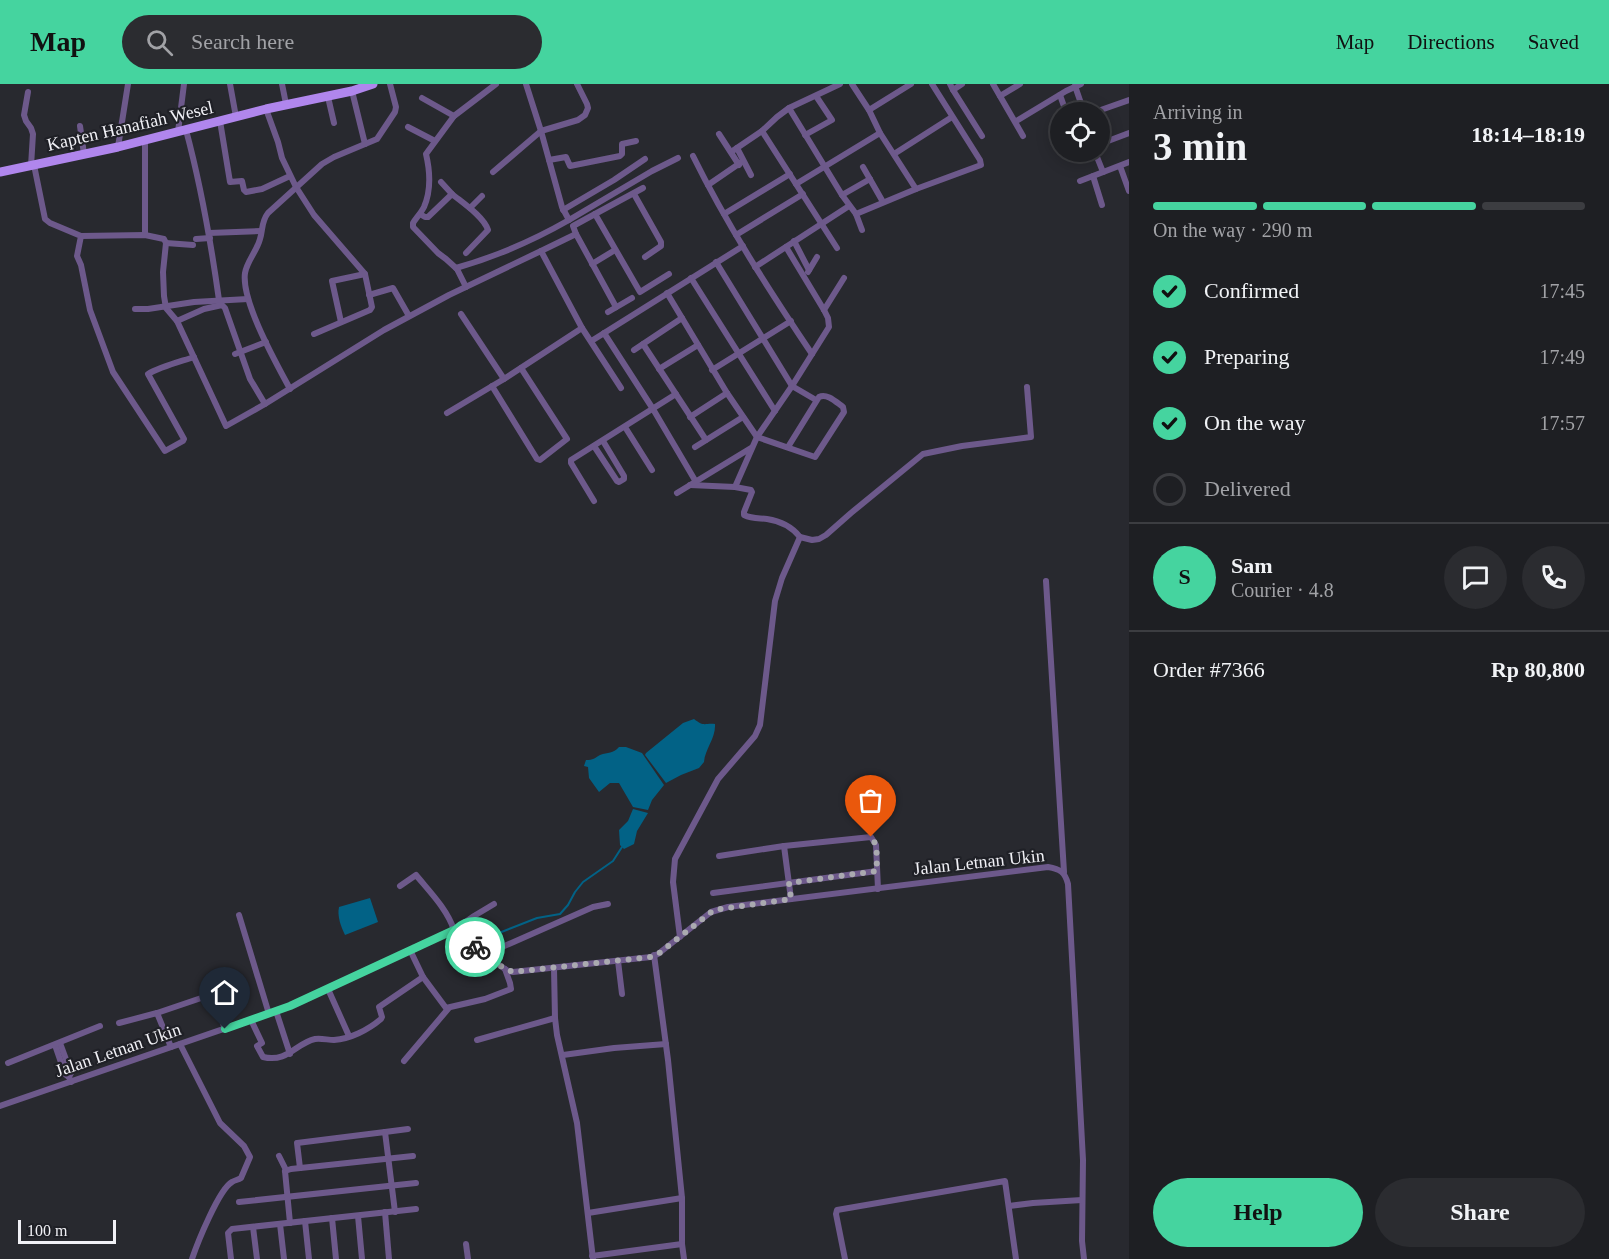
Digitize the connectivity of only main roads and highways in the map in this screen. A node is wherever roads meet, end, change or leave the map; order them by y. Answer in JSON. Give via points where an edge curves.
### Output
{"nodes":[{"id":1,"x":373,"y":84,"type":"edge"},
{"id":2,"x":0,"y":172,"type":"edge"}],
"edges":[{"from":1,"to":2,"type":"main road","name":"Kapten Hanafiah Wesel"}]}
